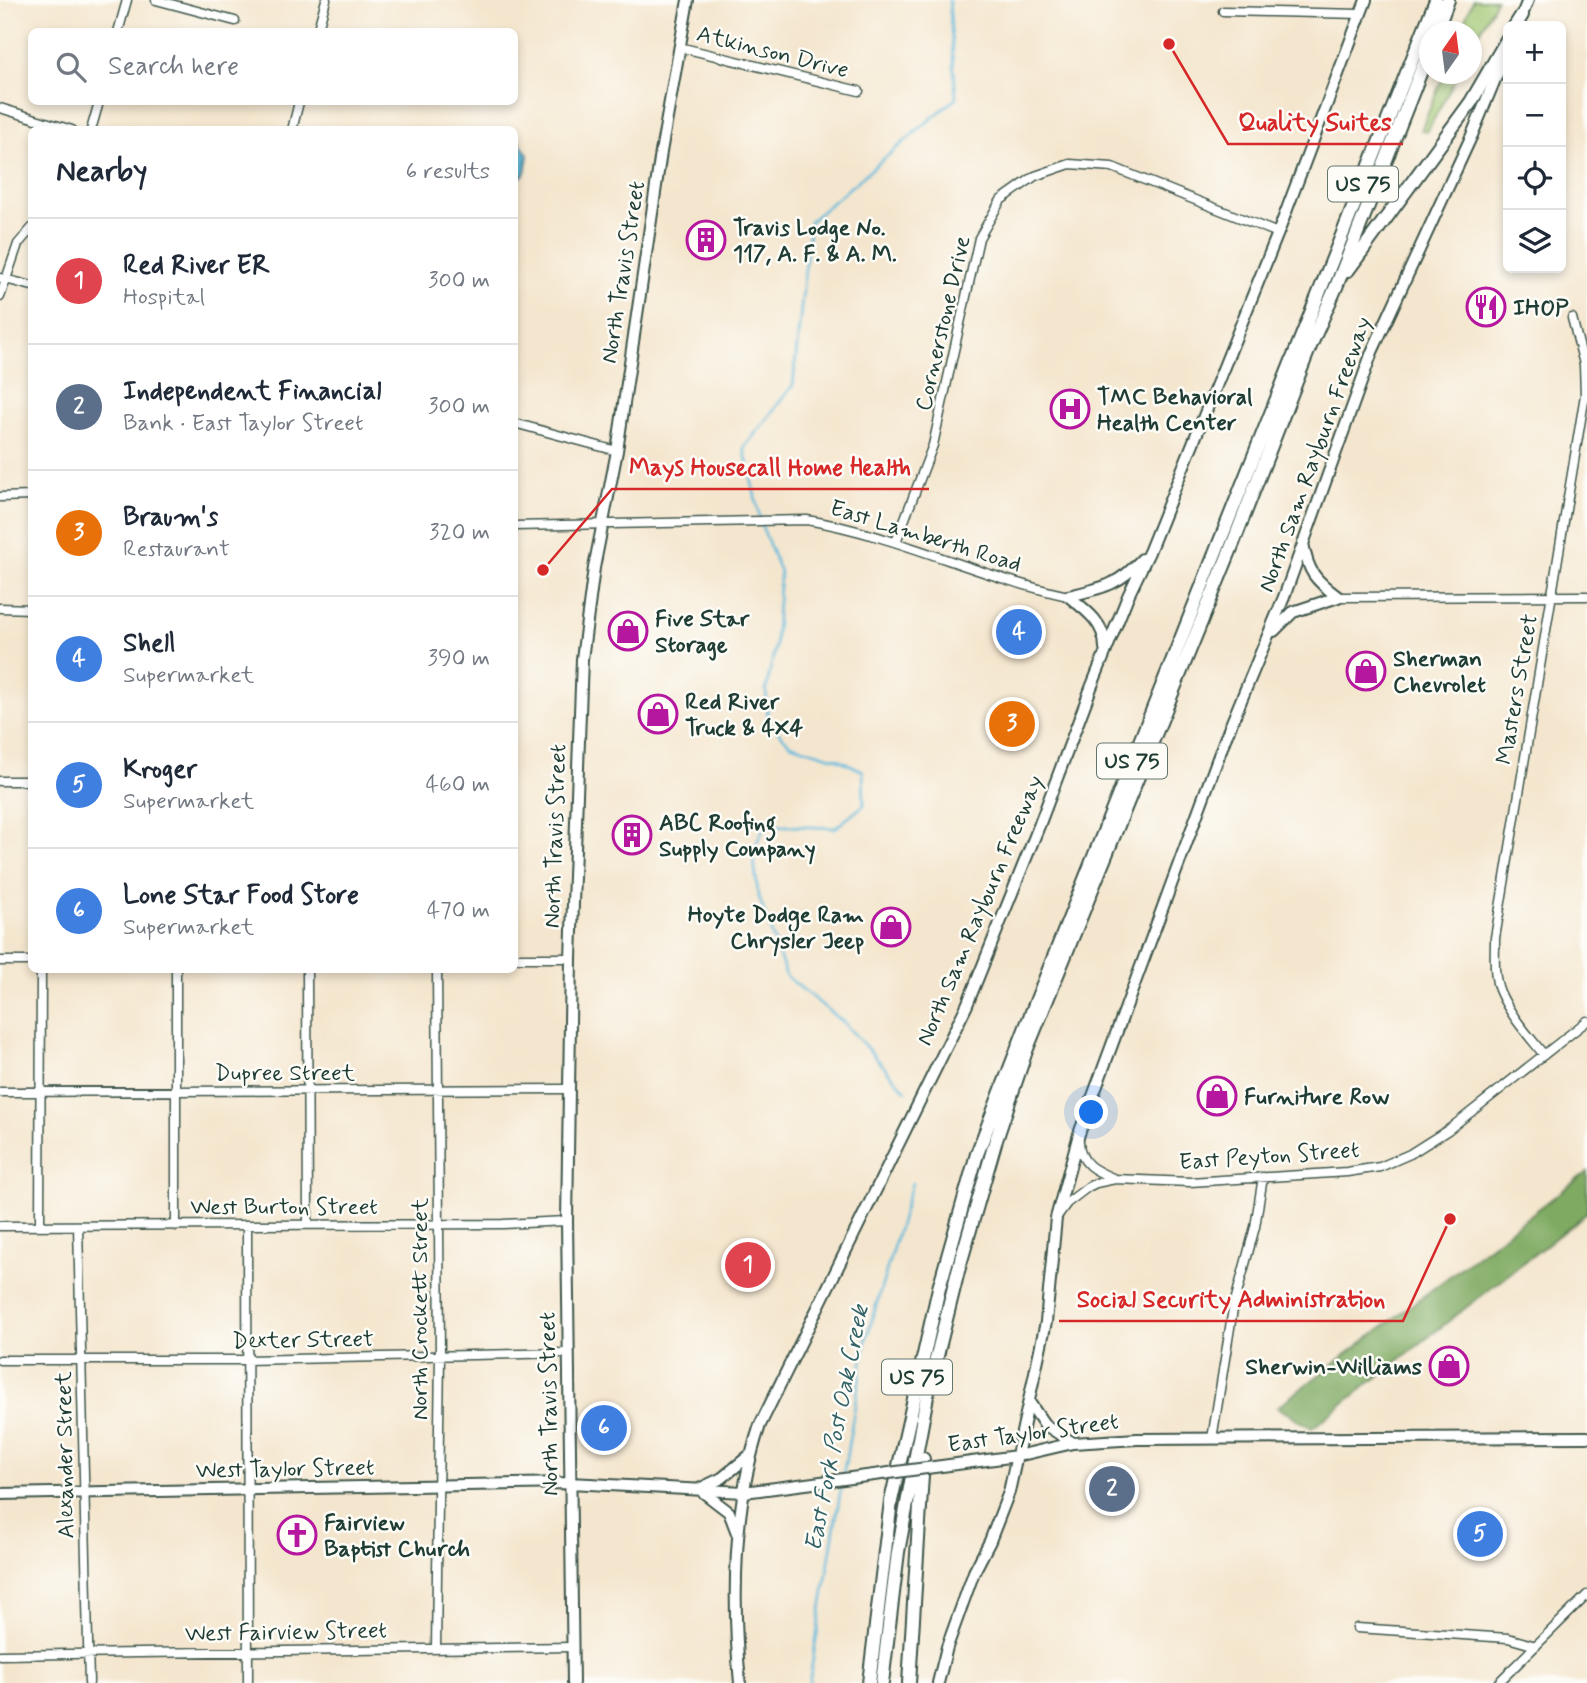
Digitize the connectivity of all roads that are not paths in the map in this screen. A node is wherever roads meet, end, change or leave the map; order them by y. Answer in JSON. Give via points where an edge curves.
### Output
{"nodes":[{"id":1,"x":127,"y":0,"type":"edge"},
{"id":2,"x":156,"y":0,"type":"edge"},
{"id":3,"x":326,"y":0,"type":"edge"},
{"id":4,"x":688,"y":0,"type":"edge"},
{"id":5,"x":1366,"y":0,"type":"edge"},
{"id":6,"x":1436,"y":0,"type":"edge"},
{"id":7,"x":1448,"y":0,"type":"edge"},
{"id":8,"x":1528,"y":0,"type":"edge"},
{"id":9,"x":1223,"y":11,"type":"dead end"},
{"id":10,"x":1361,"y":14,"type":"junction"},
{"id":11,"x":235,"y":21,"type":"dead end"},
{"id":12,"x":1440,"y":21,"type":"edge"},
{"id":13,"x":1518,"y":21,"type":"edge"},
{"id":14,"x":119,"y":28,"type":"edge"},
{"id":15,"x":318,"y":28,"type":"edge"},
{"id":16,"x":679,"y":47,"type":"junction"},
{"id":17,"x":1503,"y":47,"type":"edge"},
{"id":18,"x":1503,"y":60,"type":"edge"},
{"id":19,"x":1419,"y":76,"type":"edge"},
{"id":20,"x":859,"y":91,"type":"dead end"},
{"id":21,"x":98,"y":105,"type":"edge"},
{"id":22,"x":298,"y":105,"type":"edge"},
{"id":23,"x":0,"y":108,"type":"edge"},
{"id":24,"x":59,"y":126,"type":"edge"},
{"id":25,"x":92,"y":126,"type":"edge"},
{"id":26,"x":293,"y":126,"type":"edge"},
{"id":27,"x":28,"y":233,"type":"edge"},
{"id":28,"x":1278,"y":233,"type":"junction"},
{"id":29,"x":3,"y":278,"type":"edge"},
{"id":30,"x":28,"y":285,"type":"edge"},
{"id":31,"x":1336,"y":288,"type":"junction"},
{"id":32,"x":0,"y":296,"type":"edge"},
{"id":33,"x":1572,"y":318,"type":"dead end"},
{"id":34,"x":518,"y":424,"type":"edge"},
{"id":35,"x":617,"y":451,"type":"junction"},
{"id":36,"x":0,"y":496,"type":"edge"},
{"id":37,"x":28,"y":496,"type":"edge"},
{"id":38,"x":604,"y":524,"type":"junction"},
{"id":39,"x":518,"y":526,"type":"edge"},
{"id":40,"x":1303,"y":541,"type":"junction"},
{"id":41,"x":896,"y":542,"type":"junction"},
{"id":42,"x":1149,"y":552,"type":"junction"},
{"id":43,"x":1068,"y":596,"type":"junction"},
{"id":44,"x":1552,"y":596,"type":"junction"},
{"id":45,"x":1587,"y":596,"type":"edge"},
{"id":46,"x":1338,"y":597,"type":"junction"},
{"id":47,"x":0,"y":608,"type":"edge"},
{"id":48,"x":28,"y":609,"type":"edge"},
{"id":49,"x":1268,"y":637,"type":"junction"},
{"id":50,"x":1105,"y":653,"type":"junction"},
{"id":51,"x":0,"y":781,"type":"edge"},
{"id":52,"x":28,"y":781,"type":"edge"},
{"id":53,"x":518,"y":958,"type":"edge"},
{"id":54,"x":571,"y":958,"type":"junction"},
{"id":55,"x":0,"y":961,"type":"edge"},
{"id":56,"x":28,"y":961,"type":"edge"},
{"id":57,"x":41,"y":973,"type":"edge"},
{"id":58,"x":176,"y":973,"type":"edge"},
{"id":59,"x":307,"y":973,"type":"edge"},
{"id":60,"x":437,"y":973,"type":"edge"},
{"id":61,"x":1587,"y":1021,"type":"edge"},
{"id":62,"x":1544,"y":1055,"type":"junction"},
{"id":63,"x":569,"y":1089,"type":"junction"},
{"id":64,"x":438,"y":1091,"type":"junction"},
{"id":65,"x":0,"y":1092,"type":"edge"},
{"id":66,"x":41,"y":1092,"type":"junction"},
{"id":67,"x":176,"y":1092,"type":"junction"},
{"id":68,"x":307,"y":1092,"type":"junction"},
{"id":69,"x":1079,"y":1134,"type":"junction"},
{"id":70,"x":1263,"y":1177,"type":"junction"},
{"id":71,"x":1115,"y":1179,"type":"junction"},
{"id":72,"x":1056,"y":1218,"type":"junction"},
{"id":73,"x":567,"y":1221,"type":"junction"},
{"id":74,"x":437,"y":1224,"type":"junction"},
{"id":75,"x":247,"y":1225,"type":"junction"},
{"id":76,"x":307,"y":1225,"type":"junction"},
{"id":77,"x":0,"y":1226,"type":"edge"},
{"id":78,"x":40,"y":1226,"type":"junction"},
{"id":79,"x":78,"y":1226,"type":"junction"},
{"id":80,"x":176,"y":1226,"type":"junction"},
{"id":81,"x":568,"y":1353,"type":"junction"},
{"id":82,"x":440,"y":1355,"type":"junction"},
{"id":83,"x":81,"y":1359,"type":"junction"},
{"id":84,"x":0,"y":1360,"type":"edge"},
{"id":85,"x":246,"y":1360,"type":"junction"},
{"id":86,"x":927,"y":1396,"type":"junction"},
{"id":87,"x":1029,"y":1402,"type":"junction"},
{"id":88,"x":1587,"y":1437,"type":"edge"},
{"id":89,"x":1212,"y":1439,"type":"junction"},
{"id":90,"x":1073,"y":1443,"type":"junction"},
{"id":91,"x":750,"y":1455,"type":"junction"},
{"id":92,"x":1017,"y":1456,"type":"junction"},
{"id":93,"x":570,"y":1483,"type":"junction"},
{"id":94,"x":438,"y":1486,"type":"junction"},
{"id":95,"x":248,"y":1489,"type":"junction"},
{"id":96,"x":699,"y":1489,"type":"junction"},
{"id":97,"x":83,"y":1492,"type":"junction"},
{"id":98,"x":744,"y":1492,"type":"junction"},
{"id":99,"x":0,"y":1494,"type":"edge"},
{"id":100,"x":739,"y":1537,"type":"junction"},
{"id":101,"x":1587,"y":1595,"type":"edge"},
{"id":102,"x":1357,"y":1628,"type":"dead end"},
{"id":103,"x":1535,"y":1646,"type":"junction"},
{"id":104,"x":573,"y":1647,"type":"junction"},
{"id":105,"x":436,"y":1648,"type":"junction"},
{"id":106,"x":247,"y":1652,"type":"junction"},
{"id":107,"x":89,"y":1653,"type":"junction"},
{"id":108,"x":0,"y":1655,"type":"edge"},
{"id":109,"x":89,"y":1683,"type":"edge"},
{"id":110,"x":248,"y":1683,"type":"edge"},
{"id":111,"x":573,"y":1683,"type":"edge"},
{"id":112,"x":740,"y":1683,"type":"edge"},
{"id":113,"x":869,"y":1683,"type":"edge"},
{"id":114,"x":882,"y":1683,"type":"edge"},
{"id":115,"x":909,"y":1683,"type":"edge"},
{"id":116,"x":938,"y":1683,"type":"edge"},
{"id":117,"x":1498,"y":1683,"type":"edge"}],
"edges":[{"from":1,"to":14,"type":"street"},
{"from":2,"to":11,"type":"street"},
{"from":3,"to":15,"type":"street"},
{"from":4,"to":16,"type":"main road","name":"North Travis Street"},
{"from":5,"to":10,"type":"main road","name":"North Sam Rayburn Freeway"},
{"from":6,"to":113,"type":"highway","number":"US 75","via":[[977,1154],[939,1288],[891,1501]]},
{"from":7,"to":12,"type":"highway"},
{"from":8,"to":13,"type":"main road"},
{"from":9,"to":10,"type":"street"},
{"from":10,"to":28,"type":"main road","name":"North Sam Rayburn Freeway"},
{"from":16,"to":20,"type":"street","name":"Atkinson Drive"},
{"from":16,"to":35,"type":"main road","name":"North Travis Street"},
{"from":17,"to":31,"type":"highway","via":[[1471,102]]},
{"from":18,"to":40,"type":"main road","name":"North Sam Rayburn Freeway","via":[[1372,352]]},
{"from":19,"to":31,"type":"highway","name":"North Sam Rayburn Freeway","number":"US 75"},
{"from":21,"to":25,"type":"street"},
{"from":22,"to":26,"type":"street"},
{"from":23,"to":24,"type":"street"},
{"from":27,"to":29,"type":"street"},
{"from":28,"to":41,"type":"street","name":"Cornerstone Drive","via":[[1112,167],[1070,164],[1035,176],[1001,200],[979,238],[933,445]]},
{"from":28,"to":42,"type":"main road","name":"North Sam Rayburn Freeway"},
{"from":29,"to":30,"type":"street"},
{"from":29,"to":32,"type":"street"},
{"from":31,"to":86,"type":"highway","name":"North Sam Rayburn Freeway","number":"US 75","via":[[1026,1051],[961,1258]]},
{"from":33,"to":44,"type":"street","name":"Masters Street","via":[[1584,364],[1585,395]]},
{"from":34,"to":35,"type":"street"},
{"from":35,"to":38,"type":"main road","name":"North Travis Street"},
{"from":36,"to":37,"type":"street"},
{"from":38,"to":39,"type":"street","name":"East Lamberth Road"},
{"from":38,"to":41,"type":"street","name":"East Lamberth Road","via":[[807,520]]},
{"from":38,"to":54,"type":"main road","name":"North Travis Street","via":[[582,659]]},
{"from":40,"to":46,"type":"main road","via":[[1314,577]]},
{"from":40,"to":49,"type":"main road","name":"North Sam Rayburn Freeway"},
{"from":41,"to":43,"type":"street","name":"East Lamberth Road"},
{"from":42,"to":43,"type":"main road","via":[[1121,580]]},
{"from":42,"to":50,"type":"main road","name":"North Sam Rayburn Freeway"},
{"from":43,"to":50,"type":"main road","via":[[1096,621],[1105,635]]},
{"from":44,"to":45,"type":"street"},
{"from":44,"to":46,"type":"street"},
{"from":44,"to":62,"type":"street","name":"Masters Street","via":[[1495,938],[1500,991]]},
{"from":46,"to":49,"type":"main road","via":[[1293,612]]},
{"from":47,"to":48,"type":"street"},
{"from":49,"to":69,"type":"main road","name":"North Sam Rayburn Freeway","via":[[1225,739]]},
{"from":50,"to":91,"type":"main road","name":"North Sam Rayburn Freeway","via":[[967,1005],[760,1425]]},
{"from":51,"to":52,"type":"street"},
{"from":53,"to":54,"type":"street"},
{"from":54,"to":63,"type":"main road","name":"North Travis Street"},
{"from":55,"to":56,"type":"street"},
{"from":57,"to":66,"type":"street"},
{"from":58,"to":67,"type":"street"},
{"from":59,"to":68,"type":"street"},
{"from":60,"to":64,"type":"street","name":"North Crockett Street"},
{"from":61,"to":62,"type":"street","name":"East Peyton Street"},
{"from":62,"to":70,"type":"street","name":"East Peyton Street","via":[[1410,1154],[1380,1167]]},
{"from":63,"to":64,"type":"street","name":"Dupree Street"},
{"from":63,"to":73,"type":"main road","name":"North Travis Street"},
{"from":64,"to":68,"type":"street","name":"Dupree Street"},
{"from":64,"to":74,"type":"street","name":"North Crockett Street"},
{"from":65,"to":66,"type":"street","name":"Dupree Street"},
{"from":66,"to":67,"type":"street","name":"Dupree Street"},
{"from":66,"to":78,"type":"street"},
{"from":67,"to":68,"type":"street","name":"Dupree Street"},
{"from":67,"to":80,"type":"street"},
{"from":68,"to":76,"type":"street"},
{"from":69,"to":71,"type":"street","name":"East Peyton Street","via":[[1085,1163]]},
{"from":69,"to":72,"type":"main road","name":"North Sam Rayburn Freeway"},
{"from":70,"to":71,"type":"street","name":"East Peyton Street","via":[[1190,1182]]},
{"from":70,"to":89,"type":"street","via":[[1233,1309]]},
{"from":71,"to":72,"type":"street","name":"East Peyton Street","via":[[1097,1182],[1079,1193]]},
{"from":72,"to":87,"type":"main road","name":"North Sam Rayburn Freeway","via":[[1046,1322]]},
{"from":73,"to":74,"type":"street","name":"West Burton Street"},
{"from":73,"to":81,"type":"main road","name":"North Travis Street"},
{"from":74,"to":76,"type":"street","name":"West Burton Street"},
{"from":74,"to":82,"type":"street","name":"North Crockett Street"},
{"from":75,"to":76,"type":"street","name":"West Burton Street"},
{"from":75,"to":80,"type":"street","name":"West Burton Street"},
{"from":75,"to":85,"type":"street"},
{"from":77,"to":78,"type":"street","name":"West Burton Street"},
{"from":78,"to":79,"type":"street","name":"West Burton Street"},
{"from":79,"to":80,"type":"street","name":"West Burton Street"},
{"from":79,"to":83,"type":"street","name":"Alexander Street"},
{"from":81,"to":82,"type":"street","name":"Dexter Street"},
{"from":81,"to":93,"type":"main road","name":"North Travis Street"},
{"from":82,"to":85,"type":"street","name":"Dexter Street"},
{"from":82,"to":94,"type":"street","name":"North Crockett Street"},
{"from":83,"to":84,"type":"street","name":"Dexter Street"},
{"from":83,"to":85,"type":"street","name":"Dexter Street"},
{"from":83,"to":97,"type":"street","name":"Alexander Street"},
{"from":85,"to":95,"type":"street"},
{"from":86,"to":114,"type":"highway","name":"North Sam Rayburn Freeway","number":"US 75","via":[[898,1552]]},
{"from":86,"to":115,"type":"highway"},
{"from":87,"to":90,"type":"main road","via":[[1044,1424]]},
{"from":87,"to":92,"type":"main road","name":"North Sam Rayburn Freeway"},
{"from":88,"to":89,"type":"main road","name":"East Taylor Street"},
{"from":89,"to":90,"type":"main road","name":"East Taylor Street"},
{"from":90,"to":92,"type":"main road","name":"East Taylor Street"},
{"from":91,"to":96,"type":"main road","via":[[729,1474]]},
{"from":91,"to":98,"type":"main road","name":"North Sam Rayburn Freeway"},
{"from":92,"to":98,"type":"main road","name":"East Taylor Street","bridge":true},
{"from":92,"to":116,"type":"main road","name":"North Sam Rayburn Freeway","via":[[1003,1512],[974,1572]]},
{"from":93,"to":94,"type":"main road","name":"West Taylor Street"},
{"from":93,"to":96,"type":"main road","name":"East Taylor Street"},
{"from":93,"to":104,"type":"main road","name":"North Travis Street"},
{"from":94,"to":95,"type":"main road","name":"West Taylor Street"},
{"from":94,"to":105,"type":"street","name":"North Crockett Street"},
{"from":95,"to":97,"type":"main road","name":"West Taylor Street"},
{"from":95,"to":106,"type":"street"},
{"from":96,"to":98,"type":"main road","name":"East Taylor Street"},
{"from":96,"to":100,"type":"main road","via":[[729,1512]]},
{"from":97,"to":99,"type":"main road","name":"West Taylor Street"},
{"from":97,"to":107,"type":"street","name":"Alexander Street"},
{"from":98,"to":100,"type":"main road","name":"North Sam Rayburn Freeway"},
{"from":100,"to":112,"type":"main road","name":"North Sam Rayburn Freeway"},
{"from":101,"to":103,"type":"street"},
{"from":102,"to":103,"type":"street","via":[[1508,1638]]},
{"from":103,"to":117,"type":"street"},
{"from":104,"to":105,"type":"street","name":"West Fairview Street"},
{"from":104,"to":111,"type":"main road","name":"North Travis Street"},
{"from":105,"to":106,"type":"street","name":"West Fairview Street"},
{"from":106,"to":107,"type":"street","name":"West Fairview Street"},
{"from":106,"to":110,"type":"street"},
{"from":107,"to":108,"type":"street","name":"West Fairview Street"},
{"from":107,"to":109,"type":"street","name":"Alexander Street"}]}
